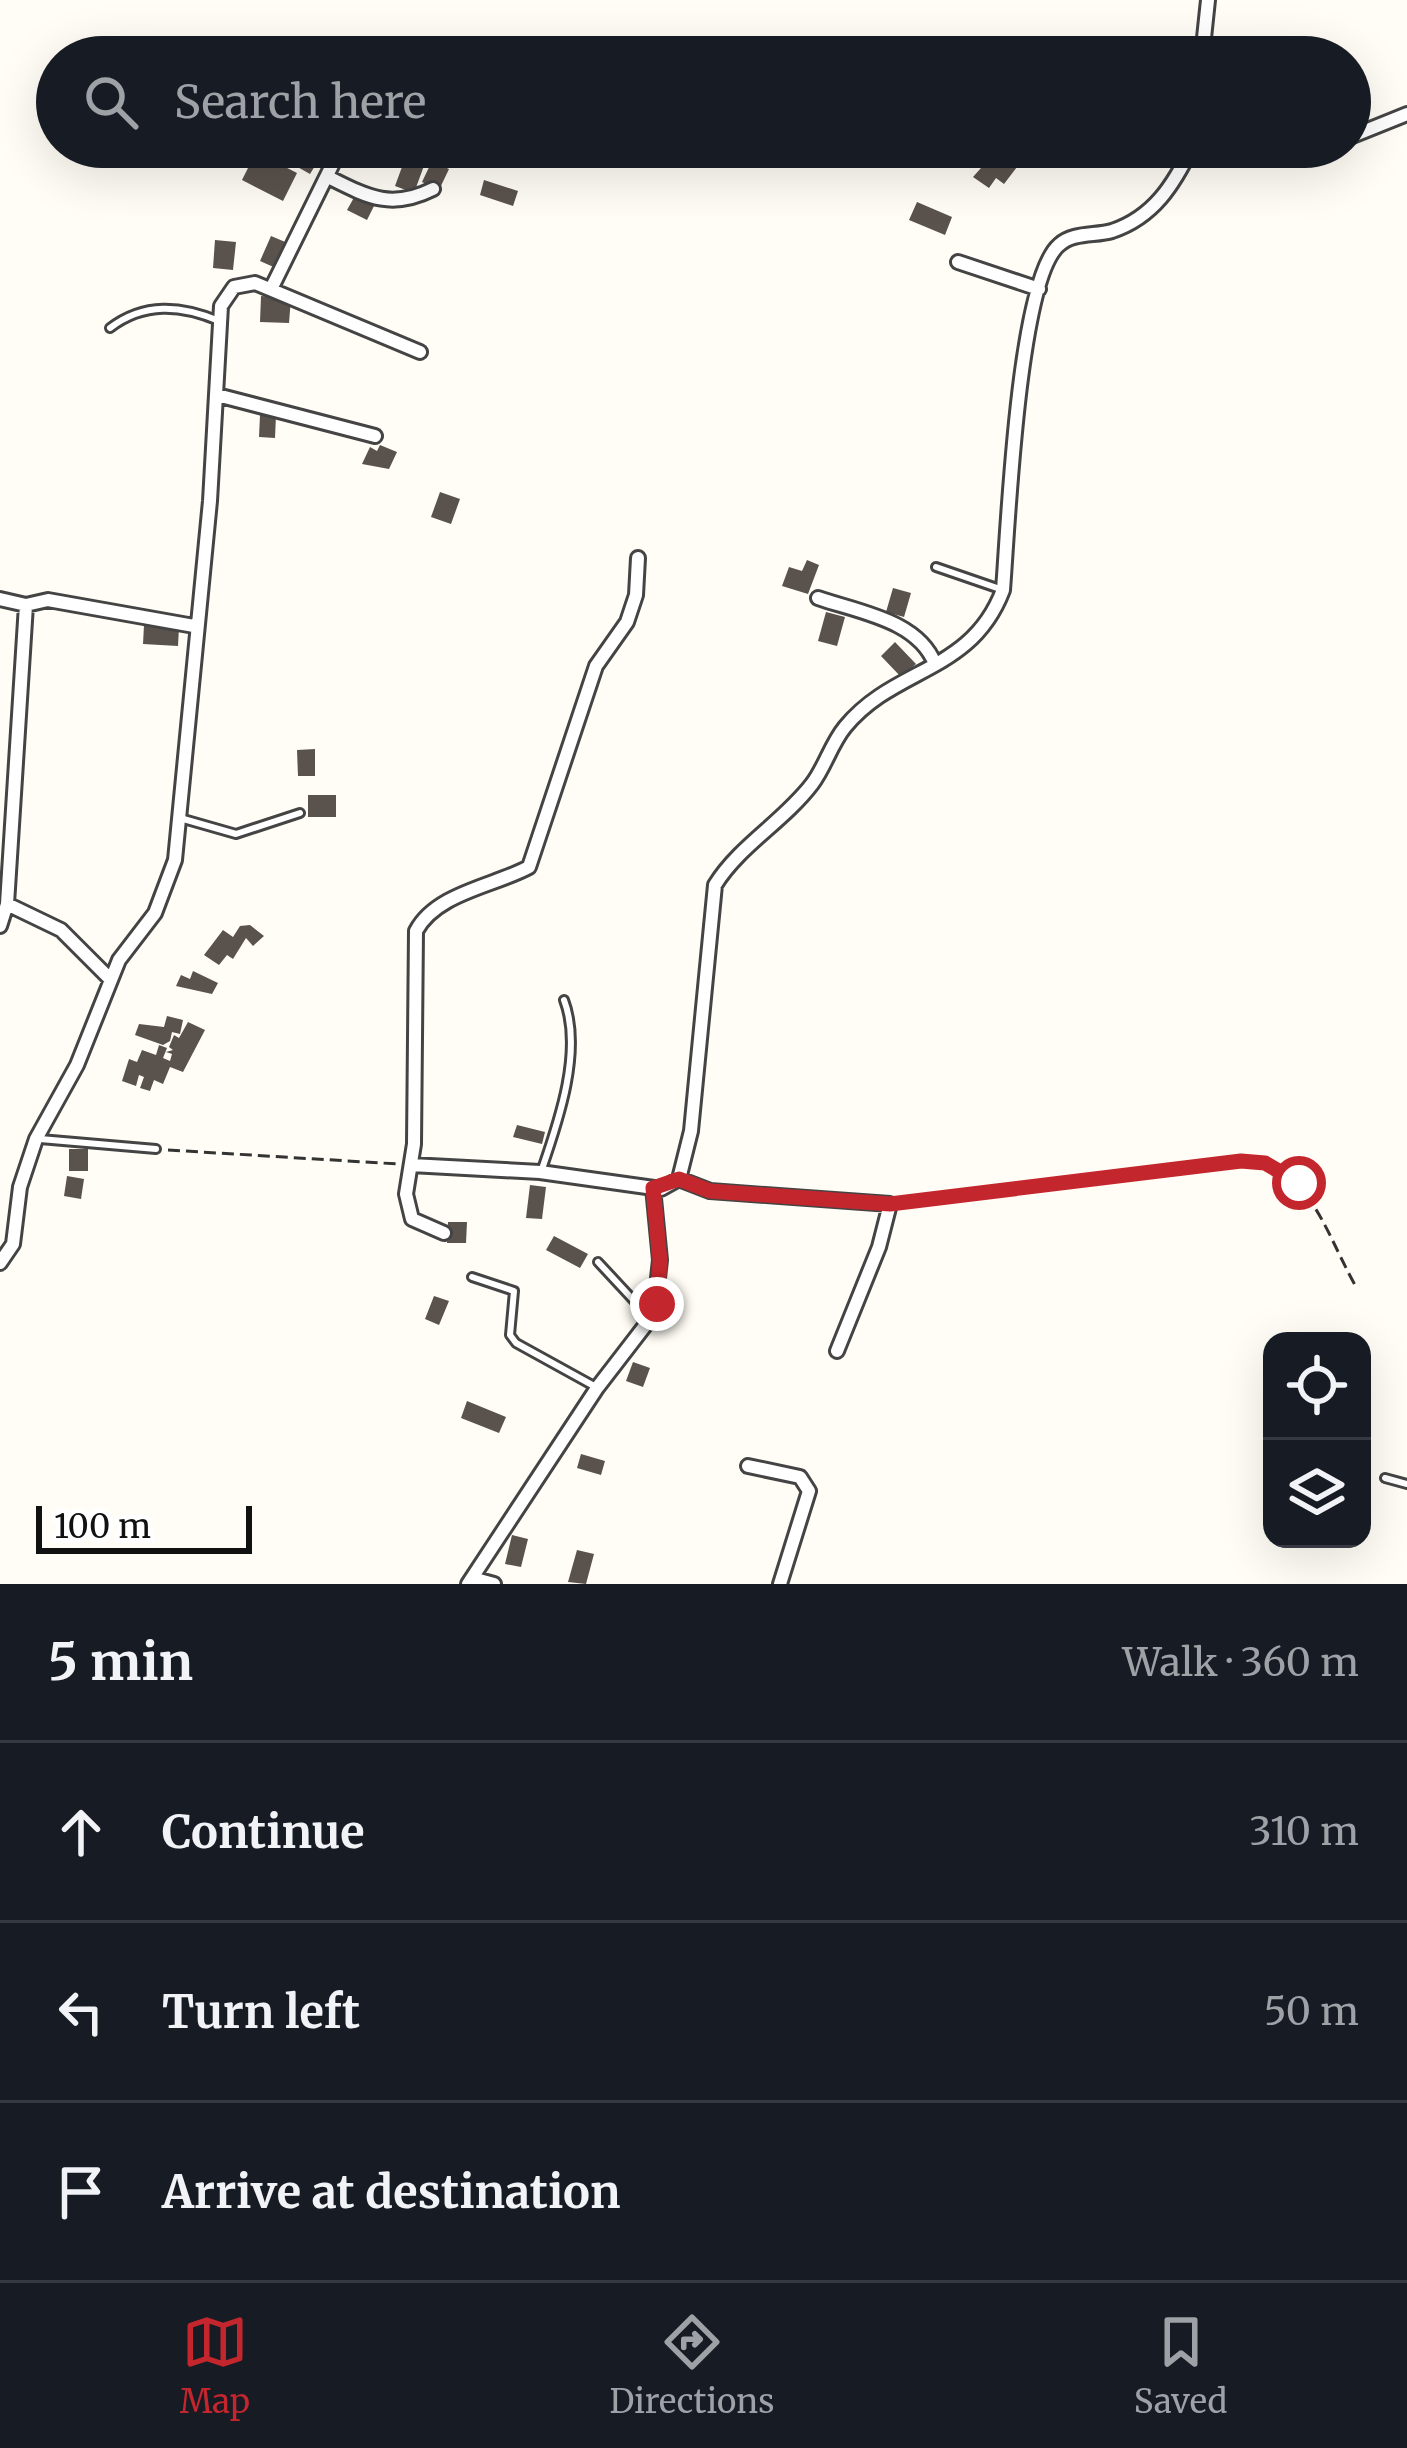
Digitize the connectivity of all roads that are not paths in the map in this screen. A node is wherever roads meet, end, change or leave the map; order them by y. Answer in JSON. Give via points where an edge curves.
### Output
{"nodes":[{"id":1,"x":1208,"y":0,"type":"edge"},
{"id":2,"x":1204,"y":36,"type":"edge"},
{"id":3,"x":1407,"y":114,"type":"edge"},
{"id":4,"x":1371,"y":129,"type":"edge"},
{"id":5,"x":332,"y":168,"type":"edge"},
{"id":6,"x":1183,"y":168,"type":"edge"},
{"id":7,"x":328,"y":177,"type":"junction"},
{"id":8,"x":433,"y":189,"type":"dead end"},
{"id":9,"x":958,"y":262,"type":"dead end"},
{"id":10,"x":272,"y":287,"type":"junction"},
{"id":11,"x":1039,"y":290,"type":"junction"},
{"id":12,"x":219,"y":321,"type":"junction"},
{"id":13,"x":110,"y":328,"type":"dead end"},
{"id":14,"x":421,"y":352,"type":"dead end"},
{"id":15,"x":217,"y":395,"type":"junction"},
{"id":16,"x":375,"y":436,"type":"dead end"},
{"id":17,"x":638,"y":558,"type":"dead end"},
{"id":18,"x":937,"y":567,"type":"dead end"},
{"id":19,"x":1003,"y":590,"type":"junction"},
{"id":20,"x":1,"y":597,"type":"edge"},
{"id":21,"x":818,"y":598,"type":"dead end"},
{"id":22,"x":26,"y":604,"type":"junction"},
{"id":23,"x":194,"y":626,"type":"junction"},
{"id":24,"x":935,"y":664,"type":"junction"},
{"id":25,"x":300,"y":813,"type":"dead end"},
{"id":26,"x":180,"y":818,"type":"junction"},
{"id":27,"x":7,"y":904,"type":"junction"},
{"id":28,"x":0,"y":926,"type":"edge"},
{"id":29,"x":110,"y":980,"type":"junction"},
{"id":30,"x":564,"y":1000,"type":"dead end"},
{"id":31,"x":36,"y":1139,"type":"junction"},
{"id":32,"x":155,"y":1149,"type":"road end"},
{"id":33,"x":411,"y":1165,"type":"junction"},
{"id":34,"x":540,"y":1172,"type":"junction"},
{"id":35,"x":679,"y":1179,"type":"junction"},
{"id":36,"x":653,"y":1188,"type":"junction"},
{"id":37,"x":444,"y":1233,"type":"dead end"},
{"id":38,"x":598,"y":1262,"type":"dead end"},
{"id":39,"x":0,"y":1263,"type":"edge"},
{"id":40,"x":472,"y":1277,"type":"dead end"},
{"id":41,"x":650,"y":1318,"type":"junction"},
{"id":42,"x":837,"y":1351,"type":"dead end"},
{"id":43,"x":597,"y":1388,"type":"junction"},
{"id":44,"x":748,"y":1466,"type":"dead end"},
{"id":45,"x":1385,"y":1478,"type":"dead end"},
{"id":46,"x":1407,"y":1484,"type":"edge"},
{"id":47,"x":470,"y":1581,"type":"edge"},
{"id":48,"x":494,"y":1584,"type":"edge"},
{"id":49,"x":779,"y":1584,"type":"edge"}],
"edges":[{"from":1,"to":2,"type":"street"},
{"from":3,"to":4,"type":"street"},
{"from":5,"to":7,"type":"street"},
{"from":6,"to":11,"type":"street","via":[[1150,209],[1114,230],[1058,246]]},
{"from":7,"to":8,"type":"street","via":[[399,204]]},
{"from":7,"to":10,"type":"street"},
{"from":9,"to":11,"type":"street"},
{"from":10,"to":12,"type":"street","via":[[234,287]]},
{"from":10,"to":14,"type":"street"},
{"from":11,"to":19,"type":"street","via":[[1022,376]]},
{"from":12,"to":13,"type":"lane","via":[[147,309]]},
{"from":12,"to":15,"type":"street"},
{"from":15,"to":16,"type":"street"},
{"from":15,"to":23,"type":"street"},
{"from":17,"to":33,"type":"street","via":[[627,622],[596,666],[529,867],[446,904],[416,931]]},
{"from":18,"to":19,"type":"lane"},
{"from":19,"to":24,"type":"street","via":[[968,646]]},
{"from":20,"to":22,"type":"street"},
{"from":21,"to":24,"type":"street","via":[[899,625]]},
{"from":22,"to":23,"type":"street","via":[[48,600]]},
{"from":22,"to":27,"type":"street"},
{"from":23,"to":26,"type":"street"},
{"from":24,"to":35,"type":"street","via":[[844,728],[813,784],[715,885],[691,1131]]},
{"from":25,"to":26,"type":"lane","via":[[236,834]]},
{"from":26,"to":29,"type":"street","via":[[165,892]]},
{"from":27,"to":28,"type":"street"},
{"from":27,"to":29,"type":"street","via":[[61,930]]},
{"from":29,"to":31,"type":"street"},
{"from":30,"to":34,"type":"lane","via":[[570,1043]]},
{"from":31,"to":32,"type":"lane"},
{"from":31,"to":39,"type":"street","via":[[13,1244]]},
{"from":33,"to":34,"type":"street"},
{"from":33,"to":37,"type":"street","via":[[409,1214]]},
{"from":34,"to":36,"type":"street"},
{"from":35,"to":36,"type":"street"},
{"from":35,"to":42,"type":"street","via":[[710,1191],[890,1204]]},
{"from":36,"to":41,"type":"street","via":[[659,1286]]},
{"from":38,"to":41,"type":"lane"},
{"from":40,"to":43,"type":"lane","via":[[517,1295],[510,1325],[516,1343]]},
{"from":41,"to":43,"type":"street"},
{"from":43,"to":47,"type":"street"},
{"from":44,"to":49,"type":"street","via":[[800,1477],[809,1491]]},
{"from":45,"to":46,"type":"lane"},
{"from":47,"to":48,"type":"street"}]}
